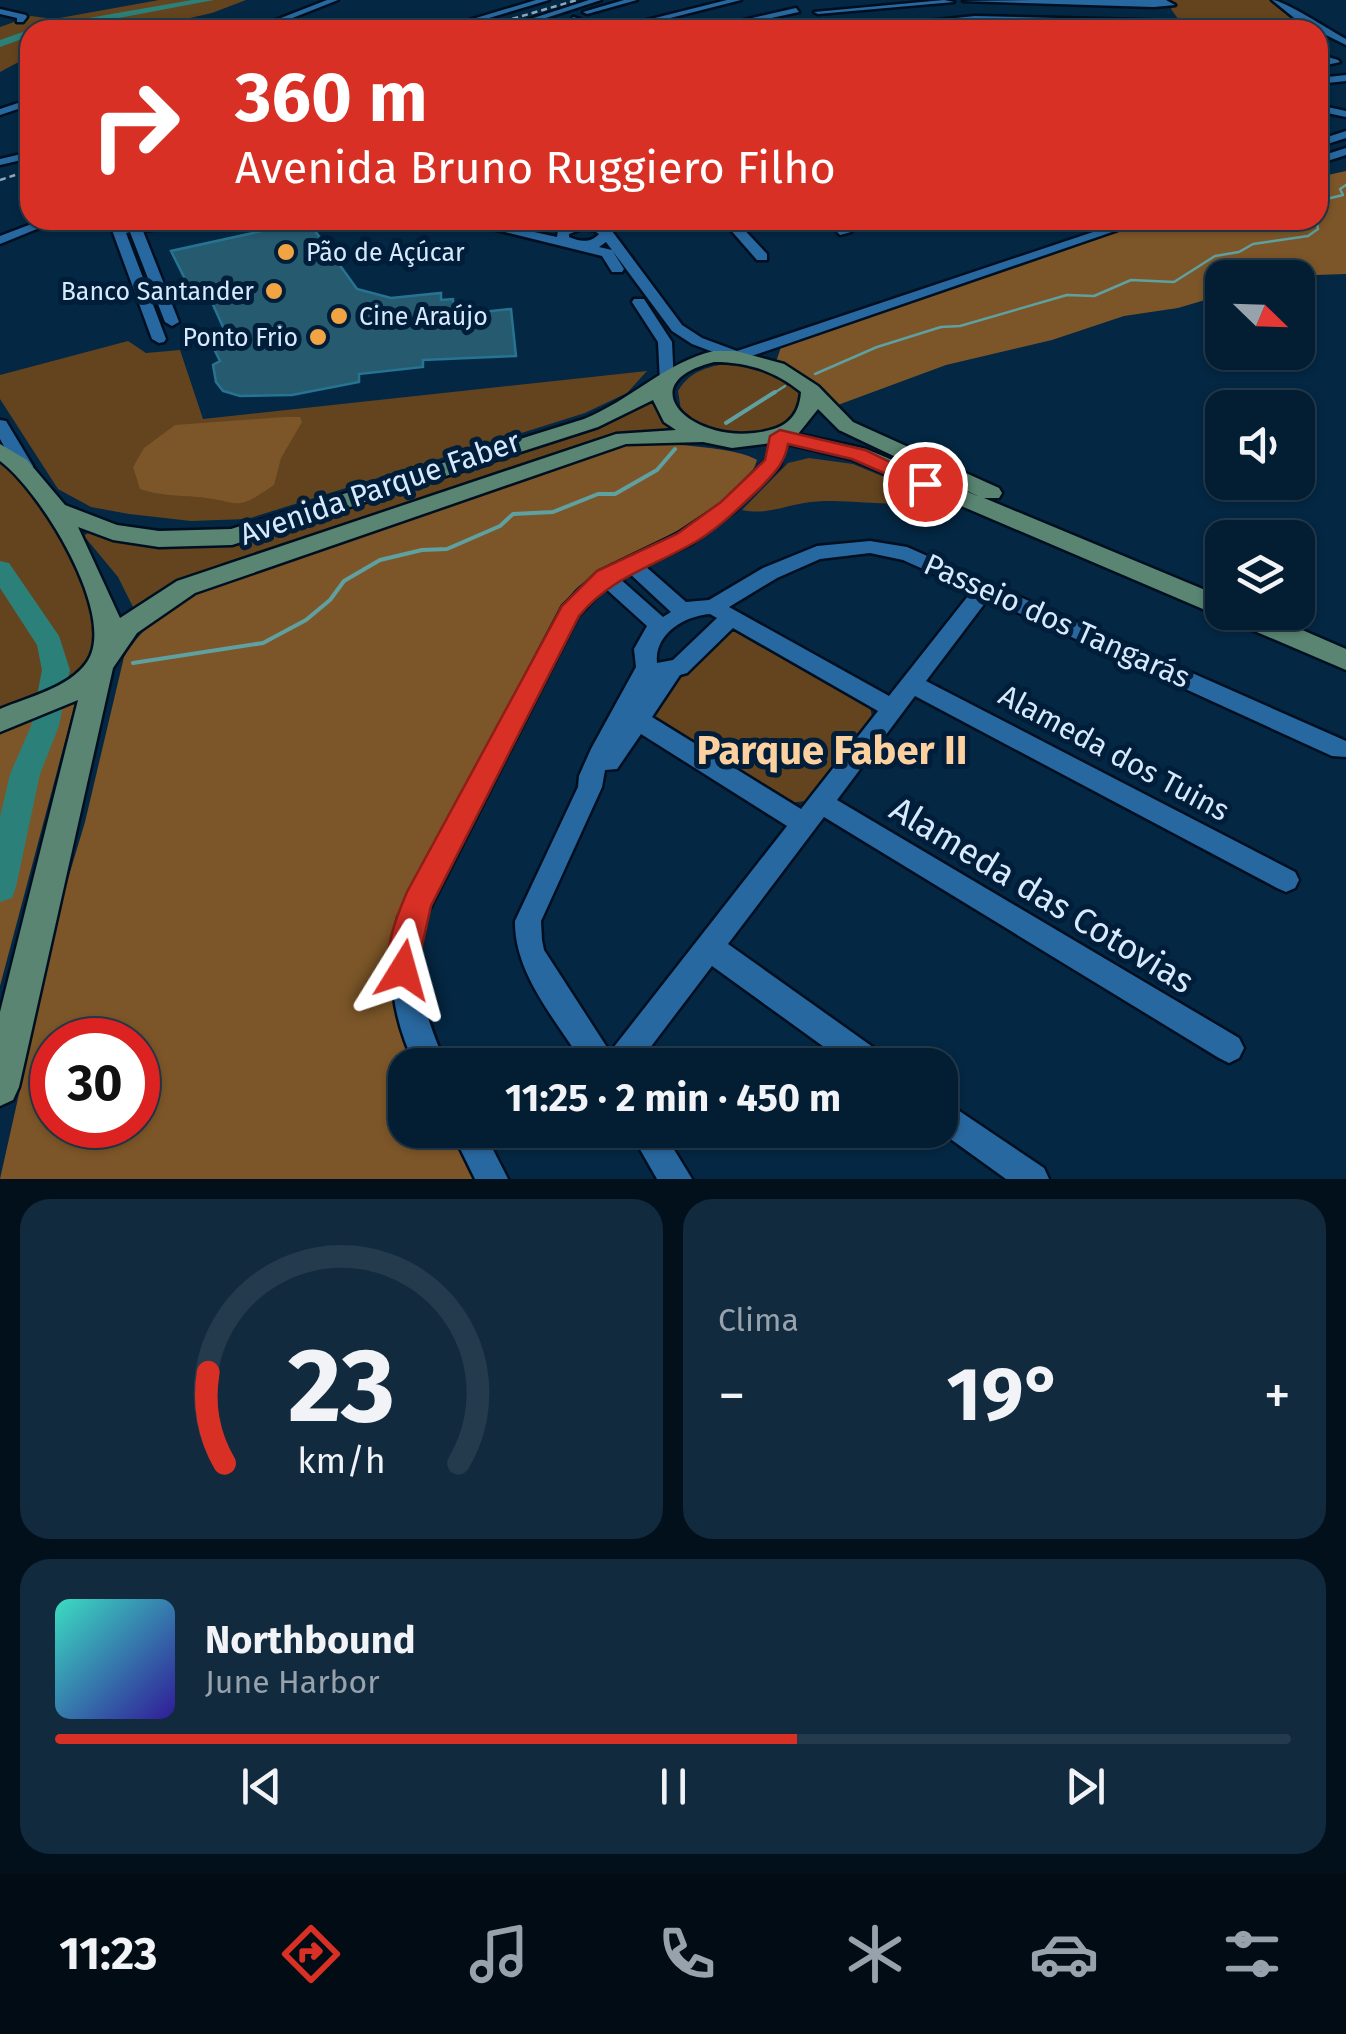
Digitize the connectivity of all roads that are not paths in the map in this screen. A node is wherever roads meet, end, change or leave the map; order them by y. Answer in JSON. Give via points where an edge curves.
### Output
{"nodes":[{"id":1,"x":334,"y":0,"type":"edge"},
{"id":2,"x":545,"y":0,"type":"edge"},
{"id":3,"x":597,"y":0,"type":"edge"},
{"id":4,"x":612,"y":0,"type":"edge"},
{"id":5,"x":633,"y":0,"type":"edge"},
{"id":6,"x":737,"y":0,"type":"edge"},
{"id":7,"x":785,"y":0,"type":"edge"},
{"id":8,"x":910,"y":0,"type":"edge"},
{"id":9,"x":1061,"y":0,"type":"edge"},
{"id":10,"x":1276,"y":0,"type":"edge"},
{"id":11,"x":1296,"y":0,"type":"edge"},
{"id":12,"x":959,"y":1,"type":"edge"},
{"id":13,"x":1158,"y":3,"type":"edge"},
{"id":14,"x":807,"y":11,"type":"junction"},
{"id":15,"x":0,"y":12,"type":"edge"},
{"id":16,"x":573,"y":15,"type":"junction"},
{"id":17,"x":975,"y":19,"type":"junction"},
{"id":18,"x":281,"y":20,"type":"edge"},
{"id":19,"x":475,"y":20,"type":"edge"},
{"id":20,"x":549,"y":20,"type":"edge"},
{"id":21,"x":554,"y":20,"type":"edge"},
{"id":22,"x":573,"y":20,"type":"edge"},
{"id":23,"x":595,"y":20,"type":"edge"},
{"id":24,"x":647,"y":20,"type":"edge"},
{"id":25,"x":758,"y":20,"type":"edge"},
{"id":26,"x":767,"y":20,"type":"edge"},
{"id":27,"x":825,"y":20,"type":"edge"},
{"id":28,"x":963,"y":20,"type":"edge"},
{"id":29,"x":998,"y":20,"type":"edge"},
{"id":30,"x":1303,"y":20,"type":"edge"},
{"id":31,"x":1317,"y":20,"type":"edge"},
{"id":32,"x":0,"y":25,"type":"edge"},
{"id":33,"x":126,"y":230,"type":"edge"},
{"id":34,"x":127,"y":230,"type":"edge"},
{"id":35,"x":538,"y":230,"type":"edge"},
{"id":36,"x":549,"y":230,"type":"edge"},
{"id":37,"x":603,"y":230,"type":"edge"},
{"id":38,"x":605,"y":230,"type":"edge"},
{"id":39,"x":737,"y":230,"type":"edge"},
{"id":40,"x":1112,"y":230,"type":"edge"},
{"id":41,"x":575,"y":233,"type":"edge"},
{"id":42,"x":762,"y":257,"type":"dead end"},
{"id":43,"x":172,"y":322,"type":"dead end"},
{"id":44,"x":159,"y":339,"type":"dead end"},
{"id":45,"x":790,"y":339,"type":"junction"},
{"id":46,"x":737,"y":356,"type":"junction"},
{"id":47,"x":768,"y":362,"type":"junction"},
{"id":48,"x":668,"y":382,"type":"junction"},
{"id":49,"x":811,"y":390,"type":"junction"},
{"id":50,"x":0,"y":425,"type":"edge"},
{"id":51,"x":780,"y":436,"type":"junction"},
{"id":52,"x":710,"y":439,"type":"junction"},
{"id":53,"x":753,"y":442,"type":"junction"},
{"id":54,"x":0,"y":451,"type":"edge"},
{"id":55,"x":24,"y":466,"type":"junction"},
{"id":56,"x":760,"y":477,"type":"junction"},
{"id":57,"x":58,"y":511,"type":"junction"},
{"id":58,"x":1023,"y":516,"type":"junction"},
{"id":59,"x":632,"y":565,"type":"junction"},
{"id":60,"x":605,"y":577,"type":"junction"},
{"id":61,"x":1205,"y":582,"type":"edge"},
{"id":62,"x":985,"y":588,"type":"junction"},
{"id":63,"x":1205,"y":599,"type":"edge"},
{"id":64,"x":684,"y":612,"type":"junction"},
{"id":65,"x":721,"y":612,"type":"junction"},
{"id":66,"x":661,"y":627,"type":"junction"},
{"id":67,"x":1315,"y":629,"type":"edge"},
{"id":68,"x":1277,"y":630,"type":"edge"},
{"id":69,"x":1346,"y":643,"type":"edge"},
{"id":70,"x":1346,"y":660,"type":"edge"},
{"id":71,"x":647,"y":668,"type":"junction"},
{"id":72,"x":95,"y":671,"type":"junction"},
{"id":73,"x":671,"y":672,"type":"junction"},
{"id":74,"x":912,"y":684,"type":"junction"},
{"id":75,"x":892,"y":708,"type":"junction"},
{"id":76,"x":636,"y":719,"type":"junction"},
{"id":77,"x":0,"y":721,"type":"edge"},
{"id":78,"x":1340,"y":749,"type":"dead end"},
{"id":79,"x":590,"y":787,"type":"junction"},
{"id":80,"x":811,"y":813,"type":"junction"},
{"id":81,"x":1286,"y":880,"type":"dead end"},
{"id":82,"x":709,"y":947,"type":"junction"},
{"id":83,"x":424,"y":1048,"type":"edge"},
{"id":84,"x":590,"y":1048,"type":"edge"},
{"id":85,"x":633,"y":1048,"type":"edge"},
{"id":86,"x":850,"y":1048,"type":"edge"},
{"id":87,"x":1229,"y":1048,"type":"dead end"},
{"id":88,"x":0,"y":1087,"type":"edge"},
{"id":89,"x":958,"y":1126,"type":"edge"},
{"id":90,"x":476,"y":1148,"type":"edge"},
{"id":91,"x":656,"y":1148,"type":"edge"},
{"id":92,"x":492,"y":1179,"type":"edge"},
{"id":93,"x":676,"y":1179,"type":"edge"},
{"id":94,"x":1033,"y":1179,"type":"edge"}],
"edges":[{"from":1,"to":18,"type":"street"},
{"from":2,"to":19,"type":"street"},
{"from":3,"to":16,"type":"street"},
{"from":4,"to":16,"type":"street"},
{"from":5,"to":16,"type":"street"},
{"from":6,"to":24,"type":"street"},
{"from":7,"to":14,"type":"street"},
{"from":8,"to":14,"type":"street"},
{"from":9,"to":13,"type":"street"},
{"from":10,"to":30,"type":"street"},
{"from":11,"to":31,"type":"street"},
{"from":12,"to":13,"type":"street"},
{"from":12,"to":14,"type":"street"},
{"from":12,"to":17,"type":"street"},
{"from":14,"to":25,"type":"street"},
{"from":14,"to":26,"type":"street"},
{"from":14,"to":27,"type":"street"},
{"from":15,"to":32,"type":"street","via":[[23,17]]},
{"from":16,"to":20,"type":"street"},
{"from":16,"to":21,"type":"street"},
{"from":16,"to":22,"type":"street"},
{"from":16,"to":23,"type":"street"},
{"from":17,"to":28,"type":"street"},
{"from":17,"to":29,"type":"street"},
{"from":33,"to":44,"type":"street"},
{"from":34,"to":43,"type":"street"},
{"from":35,"to":41,"type":"street"},
{"from":36,"to":41,"type":"street"},
{"from":37,"to":41,"type":"street","via":[[598,244]]},
{"from":38,"to":46,"type":"street","via":[[676,328]]},
{"from":39,"to":42,"type":"street"},
{"from":40,"to":45,"type":"street"},
{"from":41,"to":48,"type":"street","via":[[607,254],[659,330]]},
{"from":45,"to":46,"type":"street"},
{"from":45,"to":47,"type":"street","via":[[778,359]]},
{"from":46,"to":47,"type":"main road"},
{"from":46,"to":48,"type":"main road","via":[[694,364]]},
{"from":47,"to":49,"type":"main road"},
{"from":48,"to":52,"type":"main road","via":[[663,403],[671,418]]},
{"from":48,"to":57,"type":"main road","name":"Avenida Parque Faber","via":[[592,423],[232,537],[159,539],[113,532]]},
{"from":49,"to":51,"type":"main road","via":[[808,414]]},
{"from":49,"to":58,"type":"main road","via":[[846,426]]},
{"from":50,"to":55,"type":"street"},
{"from":51,"to":53,"type":"main road"},
{"from":51,"to":56,"type":"street","via":[[779,455]]},
{"from":51,"to":58,"type":"main road","via":[[858,454]]},
{"from":52,"to":53,"type":"main road"},
{"from":52,"to":72,"type":"main road","name":"Avenida Parque Faber","via":[[623,438],[262,558],[166,598],[128,626]]},
{"from":53,"to":56,"type":"street","via":[[764,461]]},
{"from":54,"to":55,"type":"main road"},
{"from":55,"to":57,"type":"main road"},
{"from":56,"to":59,"type":"street","via":[[706,524]]},
{"from":57,"to":72,"type":"main road","via":[[106,612],[109,629]]},
{"from":58,"to":61,"type":"main road"},
{"from":58,"to":63,"type":"main road"},
{"from":59,"to":60,"type":"street"},
{"from":59,"to":64,"type":"street"},
{"from":60,"to":66,"type":"street"},
{"from":60,"to":83,"type":"street","via":[[570,612],[411,918],[403,956],[405,997]]},
{"from":62,"to":65,"type":"street","name":"Passeio dos Tangarás","via":[[908,554],[838,548],[781,568]]},
{"from":62,"to":74,"type":"street"},
{"from":62,"to":78,"type":"street","name":"Passeio dos Tangarás"},
{"from":64,"to":65,"type":"street","name":"Passeio dos Tangarás"},
{"from":64,"to":66,"type":"street","name":"Passeio dos Tangarás"},
{"from":65,"to":73,"type":"street"},
{"from":65,"to":75,"type":"street"},
{"from":66,"to":71,"type":"street","via":[[645,650]]},
{"from":67,"to":69,"type":"main road"},
{"from":68,"to":70,"type":"main road"},
{"from":71,"to":73,"type":"street"},
{"from":71,"to":79,"type":"street"},
{"from":72,"to":77,"type":"main road","via":[[71,691]]},
{"from":72,"to":88,"type":"main road"},
{"from":73,"to":76,"type":"street"},
{"from":74,"to":75,"type":"street"},
{"from":74,"to":81,"type":"street","name":"Alameda dos Tuins"},
{"from":75,"to":80,"type":"street"},
{"from":76,"to":79,"type":"street"},
{"from":76,"to":80,"type":"street","name":"Alameda das Cotovias"},
{"from":79,"to":84,"type":"street","via":[[528,921],[528,940]]},
{"from":80,"to":82,"type":"street"},
{"from":80,"to":87,"type":"street","name":"Alameda das Cotovias"},
{"from":82,"to":85,"type":"street"},
{"from":82,"to":86,"type":"street"},
{"from":89,"to":94,"type":"street"},
{"from":90,"to":92,"type":"street"},
{"from":91,"to":93,"type":"street"}]}
